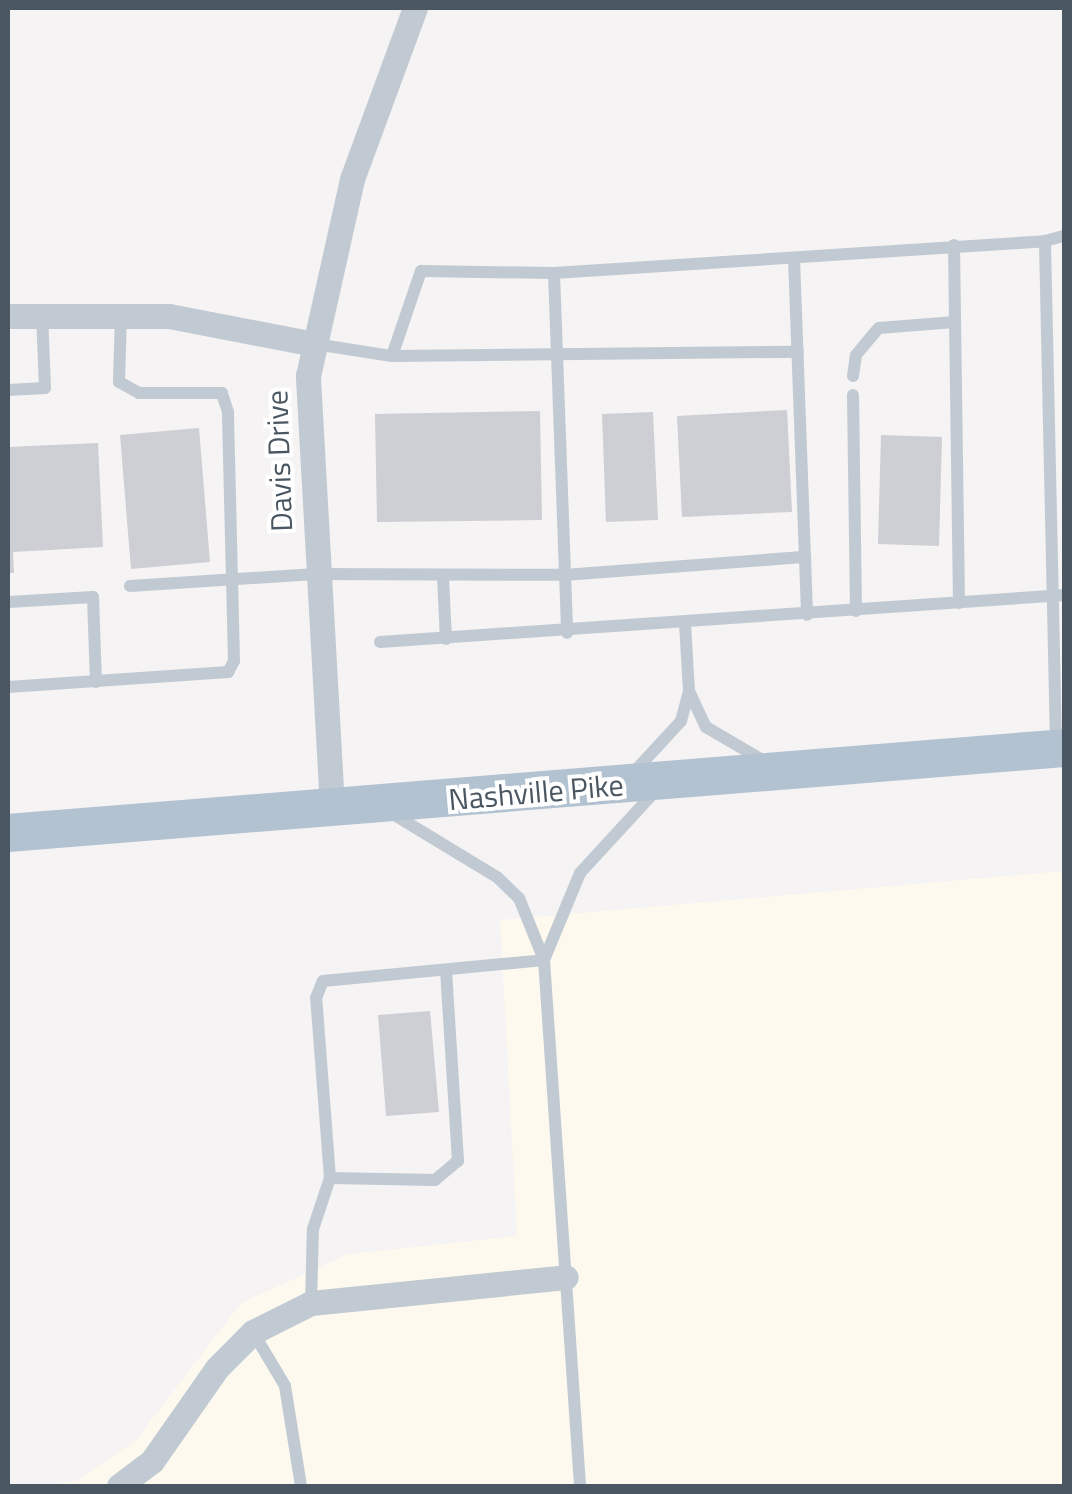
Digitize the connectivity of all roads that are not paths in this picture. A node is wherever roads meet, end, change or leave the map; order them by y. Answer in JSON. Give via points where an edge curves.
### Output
{"nodes":[{"id":1,"x":415,"y":8,"type":"edge"},
{"id":2,"x":1064,"y":236,"type":"edge"},
{"id":3,"x":1045,"y":241,"type":"junction"},
{"id":4,"x":954,"y":245,"type":"junction"},
{"id":5,"x":794,"y":258,"type":"junction"},
{"id":6,"x":554,"y":273,"type":"junction"},
{"id":7,"x":121,"y":313,"type":"junction"},
{"id":8,"x":42,"y":314,"type":"junction"},
{"id":9,"x":8,"y":316,"type":"edge"},
{"id":10,"x":955,"y":322,"type":"junction"},
{"id":11,"x":315,"y":344,"type":"junction"},
{"id":12,"x":1064,"y":347,"type":"edge"},
{"id":13,"x":1047,"y":348,"type":"junction"},
{"id":14,"x":798,"y":352,"type":"junction"},
{"id":15,"x":553,"y":354,"type":"junction"},
{"id":16,"x":392,"y":356,"type":"junction"},
{"id":17,"x":853,"y":376,"type":"dead end"},
{"id":18,"x":8,"y":390,"type":"edge"},
{"id":19,"x":853,"y":395,"type":"dead end"},
{"id":20,"x":806,"y":556,"type":"junction"},
{"id":21,"x":316,"y":574,"type":"junction"},
{"id":22,"x":564,"y":575,"type":"junction"},
{"id":23,"x":443,"y":578,"type":"junction"},
{"id":24,"x":236,"y":579,"type":"junction"},
{"id":25,"x":130,"y":586,"type":"dead end"},
{"id":26,"x":1058,"y":596,"type":"edge"},
{"id":27,"x":8,"y":602,"type":"edge"},
{"id":28,"x":960,"y":603,"type":"junction"},
{"id":29,"x":856,"y":611,"type":"junction"},
{"id":30,"x":806,"y":615,"type":"junction"},
{"id":31,"x":685,"y":624,"type":"junction"},
{"id":32,"x":568,"y":633,"type":"junction"},
{"id":33,"x":446,"y":639,"type":"junction"},
{"id":34,"x":380,"y":642,"type":"dead end"},
{"id":35,"x":96,"y":682,"type":"junction"},
{"id":36,"x":8,"y":687,"type":"edge"},
{"id":37,"x":688,"y":691,"type":"junction"},
{"id":38,"x":1060,"y":749,"type":"edge"},
{"id":39,"x":788,"y":771,"type":"junction"},
{"id":40,"x":663,"y":782,"type":"junction"},
{"id":41,"x":620,"y":785,"type":"junction"},
{"id":42,"x":378,"y":804,"type":"junction"},
{"id":43,"x":332,"y":807,"type":"junction"},
{"id":44,"x":8,"y":834,"type":"edge"},
{"id":45,"x":544,"y":960,"type":"junction"},
{"id":46,"x":446,"y":970,"type":"junction"},
{"id":47,"x":330,"y":1178,"type":"junction"},
{"id":48,"x":566,"y":1278,"type":"junction"},
{"id":49,"x":311,"y":1303,"type":"junction"},
{"id":50,"x":253,"y":1332,"type":"junction"},
{"id":51,"x":119,"y":1486,"type":"edge"},
{"id":52,"x":301,"y":1486,"type":"edge"},
{"id":53,"x":580,"y":1486,"type":"edge"}],
"edges":[{"from":1,"to":11,"type":"street","name":"Davis Drive","via":[[352,179]]},
{"from":2,"to":3,"type":"lane"},
{"from":3,"to":4,"type":"lane"},
{"from":3,"to":13,"type":"lane"},
{"from":4,"to":5,"type":"lane"},
{"from":4,"to":10,"type":"lane"},
{"from":5,"to":6,"type":"lane"},
{"from":5,"to":14,"type":"lane"},
{"from":6,"to":15,"type":"lane"},
{"from":6,"to":16,"type":"lane","via":[[421,271]]},
{"from":7,"to":8,"type":"street"},
{"from":7,"to":11,"type":"street","via":[[245,325]]},
{"from":7,"to":24,"type":"lane","via":[[119,382],[138,392],[222,393]]},
{"from":8,"to":9,"type":"street"},
{"from":8,"to":18,"type":"lane","via":[[46,388]]},
{"from":10,"to":17,"type":"lane","via":[[879,328],[856,355]]},
{"from":10,"to":28,"type":"lane"},
{"from":11,"to":16,"type":"lane"},
{"from":11,"to":21,"type":"street","name":"Davis Drive","via":[[308,376]]},
{"from":12,"to":13,"type":"lane"},
{"from":13,"to":26,"type":"lane"},
{"from":14,"to":15,"type":"lane"},
{"from":14,"to":20,"type":"lane"},
{"from":15,"to":16,"type":"lane"},
{"from":15,"to":22,"type":"lane"},
{"from":19,"to":29,"type":"lane"},
{"from":20,"to":22,"type":"lane"},
{"from":20,"to":30,"type":"lane"},
{"from":21,"to":23,"type":"lane"},
{"from":21,"to":24,"type":"lane"},
{"from":21,"to":43,"type":"street","name":"Davis Drive"},
{"from":22,"to":23,"type":"lane"},
{"from":22,"to":32,"type":"lane"},
{"from":23,"to":33,"type":"lane"},
{"from":24,"to":25,"type":"lane"},
{"from":24,"to":35,"type":"lane","via":[[228,672]]},
{"from":26,"to":28,"type":"lane"},
{"from":26,"to":38,"type":"lane"},
{"from":27,"to":35,"type":"lane","via":[[93,596]]},
{"from":28,"to":29,"type":"lane"},
{"from":29,"to":30,"type":"lane"},
{"from":30,"to":31,"type":"lane"},
{"from":31,"to":32,"type":"lane"},
{"from":31,"to":37,"type":"lane"},
{"from":32,"to":33,"type":"lane"},
{"from":33,"to":34,"type":"lane"},
{"from":35,"to":36,"type":"lane"},
{"from":37,"to":39,"type":"lane","via":[[706,727]]},
{"from":37,"to":41,"type":"lane","via":[[668,742]]},
{"from":38,"to":39,"type":"main road","name":"Nashville Pike"},
{"from":39,"to":40,"type":"main road","name":"Nashville Pike"},
{"from":40,"to":41,"type":"main road","name":"Nashville Pike"},
{"from":40,"to":45,"type":"lane","via":[[580,873]]},
{"from":41,"to":42,"type":"main road","name":"Nashville Pike"},
{"from":42,"to":43,"type":"main road","name":"Nashville Pike"},
{"from":42,"to":45,"type":"lane","via":[[497,877],[519,898]]},
{"from":43,"to":44,"type":"main road","name":"Nashville Pike"},
{"from":45,"to":46,"type":"lane"},
{"from":45,"to":48,"type":"lane"},
{"from":46,"to":47,"type":"lane","via":[[323,981],[316,998]]},
{"from":46,"to":47,"type":"lane","via":[[458,1160],[435,1180]]},
{"from":47,"to":49,"type":"lane","via":[[313,1229]]},
{"from":48,"to":49,"type":"street"},
{"from":48,"to":53,"type":"lane"},
{"from":49,"to":50,"type":"street"},
{"from":50,"to":51,"type":"street","via":[[217,1368],[152,1460]]},
{"from":50,"to":52,"type":"lane","via":[[286,1386]]}]}
